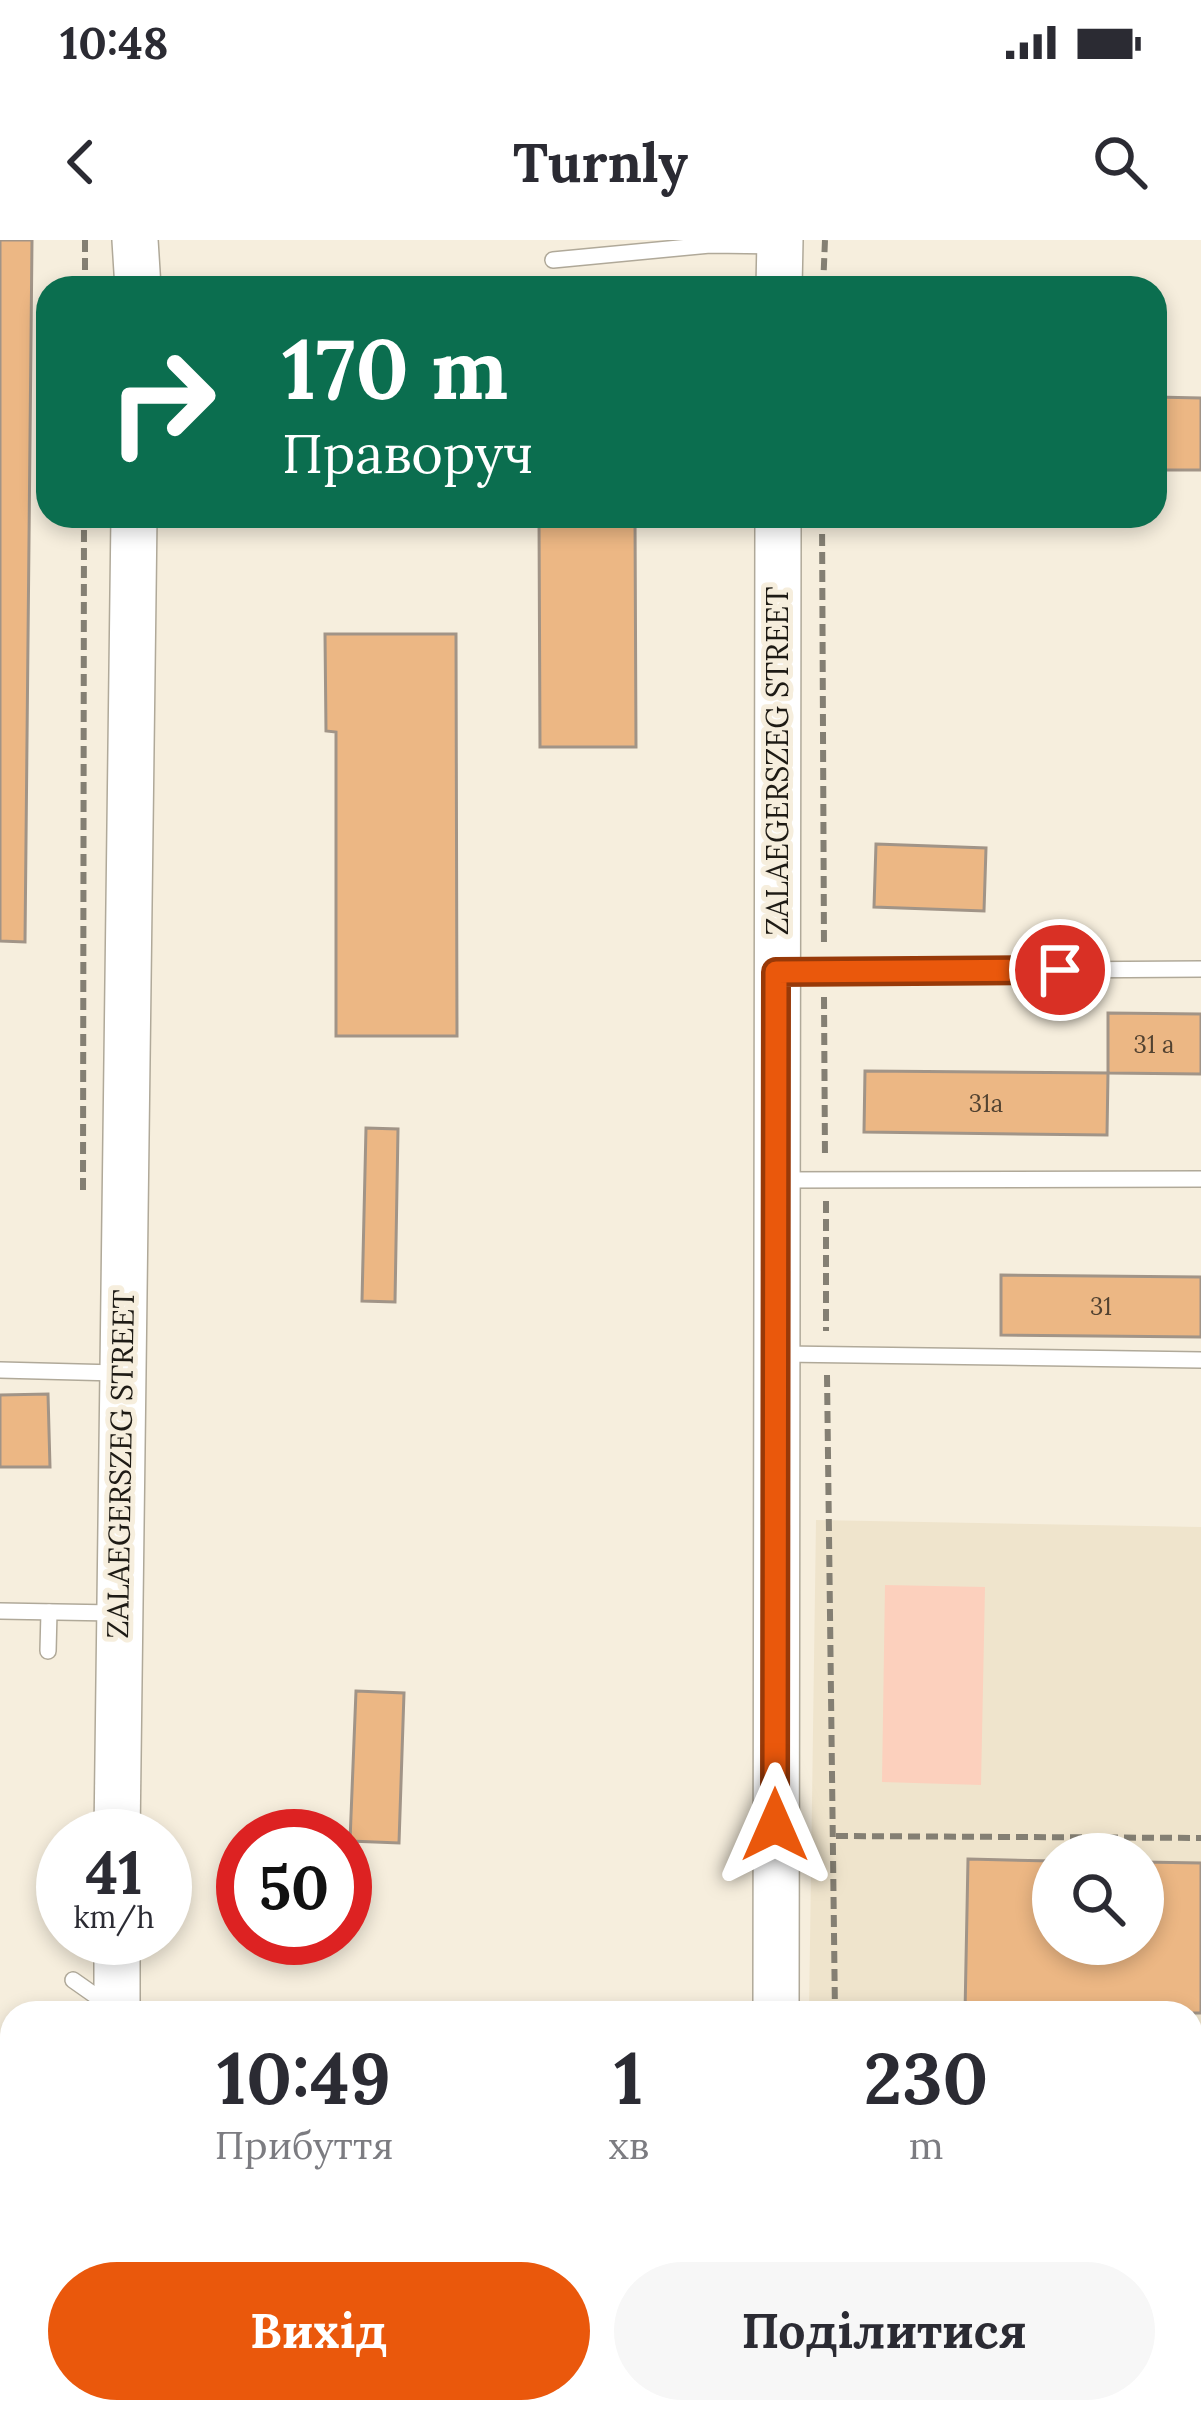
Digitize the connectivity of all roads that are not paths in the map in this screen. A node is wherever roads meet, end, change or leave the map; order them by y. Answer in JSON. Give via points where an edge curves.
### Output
{"nodes":[{"id":1,"x":780,"y":258,"type":"edge"},
{"id":2,"x":553,"y":260,"type":"dead end"},
{"id":3,"x":134,"y":528,"type":"edge"},
{"id":4,"x":778,"y":528,"type":"edge"},
{"id":5,"x":1201,"y":969,"type":"edge"},
{"id":6,"x":776,"y":972,"type":"junction"},
{"id":7,"x":1201,"y":1179,"type":"edge"},
{"id":8,"x":776,"y":1180,"type":"junction"},
{"id":9,"x":774,"y":1354,"type":"junction"},
{"id":10,"x":1201,"y":1360,"type":"edge"},
{"id":11,"x":0,"y":1370,"type":"edge"},
{"id":12,"x":120,"y":1373,"type":"junction"},
{"id":13,"x":0,"y":1611,"type":"edge"},
{"id":14,"x":49,"y":1612,"type":"junction"},
{"id":15,"x":117,"y":1613,"type":"junction"},
{"id":16,"x":49,"y":1651,"type":"dead end"},
{"id":17,"x":117,"y":1809,"type":"edge"},
{"id":18,"x":117,"y":1965,"type":"edge"},
{"id":19,"x":73,"y":1980,"type":"dead end"},
{"id":20,"x":102,"y":2001,"type":"edge"},
{"id":21,"x":117,"y":2001,"type":"edge"},
{"id":22,"x":776,"y":2001,"type":"edge"}],
"edges":[{"from":1,"to":2,"type":"lane","via":[[710,245]]},
{"from":3,"to":12,"type":"main road","name":"ZALAEGERSZEG STREET"},
{"from":4,"to":6,"type":"main road","name":"ZALAEGERSZEG STREET"},
{"from":5,"to":6,"type":"lane"},
{"from":6,"to":8,"type":"main road","name":"ZALAEGERSZEG STREET"},
{"from":7,"to":8,"type":"lane"},
{"from":8,"to":9,"type":"main road","name":"ZALAEGERSZEG STREET"},
{"from":9,"to":10,"type":"lane"},
{"from":9,"to":22,"type":"main road","name":"ZALAEGERSZEG STREET"},
{"from":11,"to":12,"type":"lane"},
{"from":12,"to":15,"type":"main road","name":"ZALAEGERSZEG STREET"},
{"from":13,"to":14,"type":"lane"},
{"from":14,"to":15,"type":"lane"},
{"from":14,"to":16,"type":"lane"},
{"from":15,"to":17,"type":"main road","name":"ZALAEGERSZEG STREET"},
{"from":18,"to":21,"type":"main road"},
{"from":19,"to":20,"type":"lane"}]}
